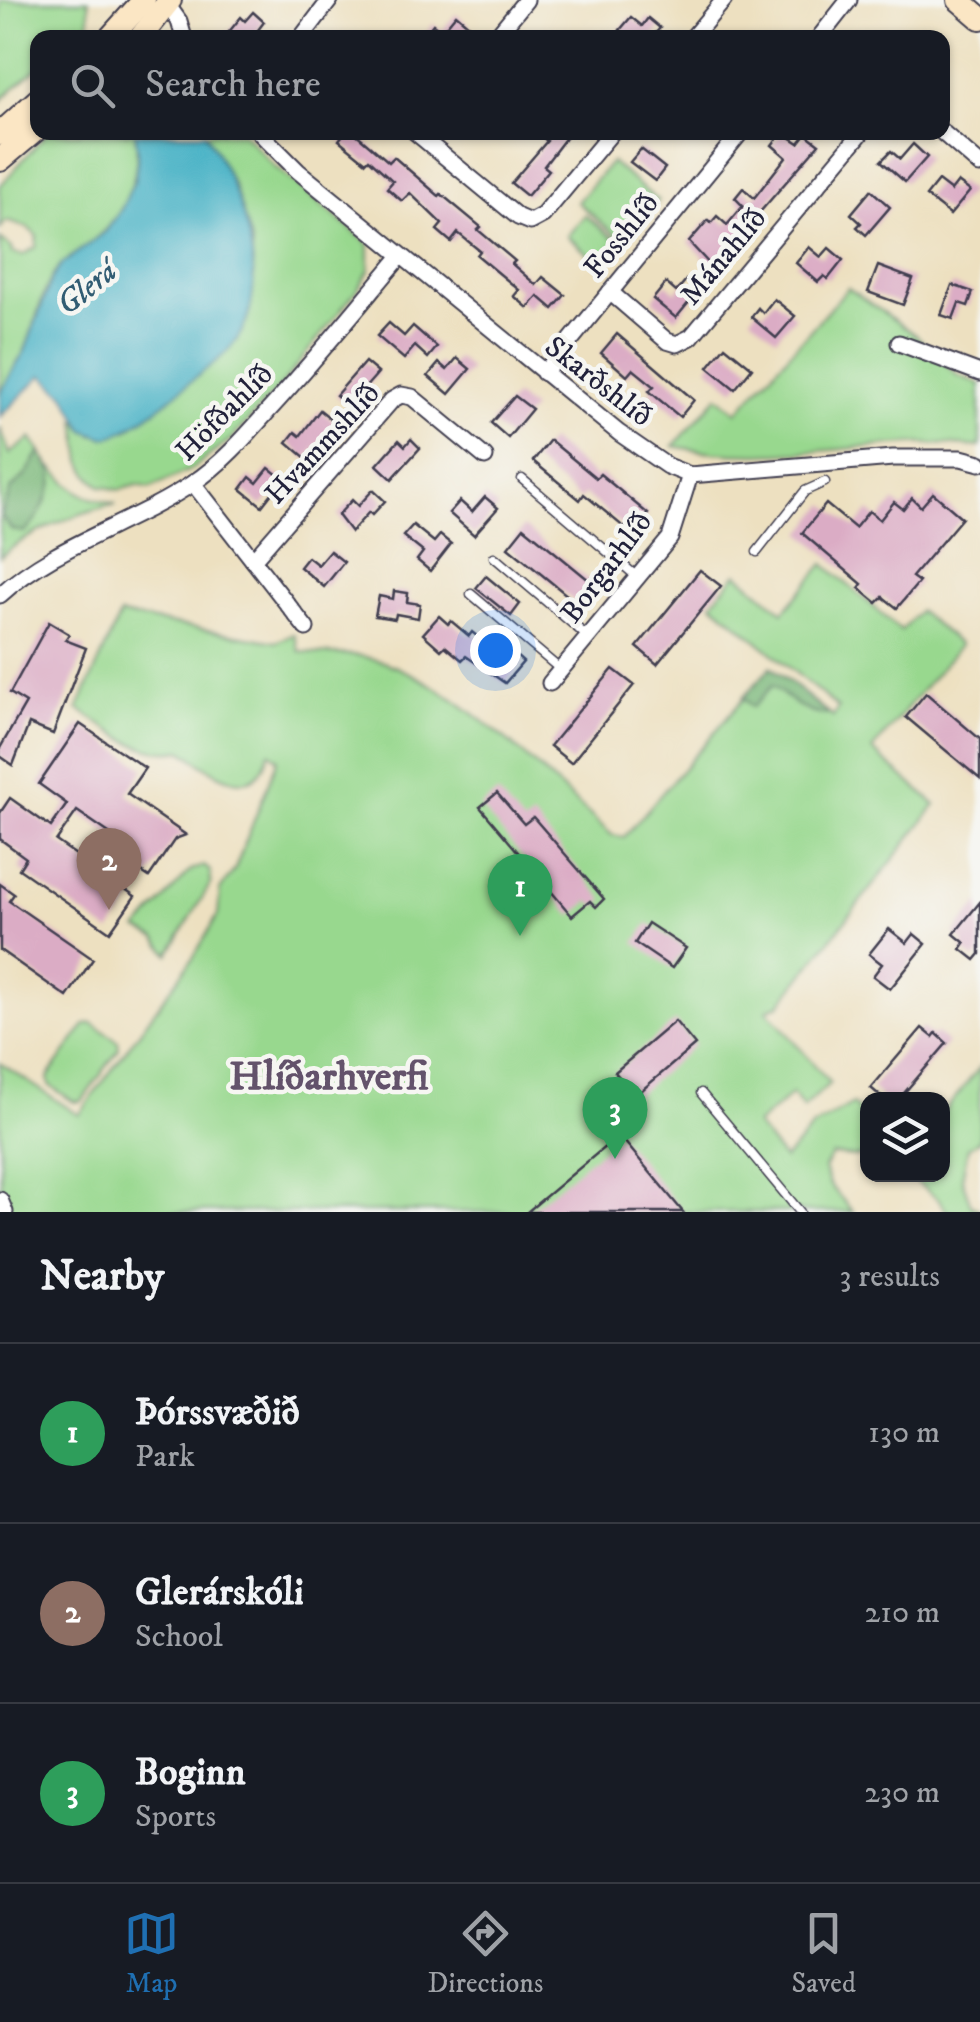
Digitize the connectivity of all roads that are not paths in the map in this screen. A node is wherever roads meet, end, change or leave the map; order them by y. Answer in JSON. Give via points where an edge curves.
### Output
{"nodes":[{"id":1,"x":330,"y":0,"type":"edge"},
{"id":2,"x":526,"y":0,"type":"edge"},
{"id":3,"x":724,"y":0,"type":"edge"},
{"id":4,"x":849,"y":0,"type":"edge"},
{"id":5,"x":958,"y":0,"type":"edge"},
{"id":6,"x":147,"y":18,"type":"edge"},
{"id":7,"x":980,"y":18,"type":"edge"},
{"id":8,"x":182,"y":30,"type":"edge"},
{"id":9,"x":307,"y":30,"type":"edge"},
{"id":10,"x":502,"y":30,"type":"edge"},
{"id":11,"x":699,"y":30,"type":"edge"},
{"id":12,"x":826,"y":30,"type":"edge"},
{"id":13,"x":30,"y":107,"type":"edge"},
{"id":14,"x":0,"y":134,"type":"edge"},
{"id":15,"x":30,"y":135,"type":"edge"},
{"id":16,"x":950,"y":139,"type":"edge"},
{"id":17,"x":267,"y":140,"type":"edge"},
{"id":18,"x":425,"y":140,"type":"edge"},
{"id":19,"x":605,"y":140,"type":"edge"},
{"id":20,"x":734,"y":140,"type":"edge"},
{"id":21,"x":855,"y":140,"type":"edge"},
{"id":22,"x":0,"y":160,"type":"edge"},
{"id":23,"x":980,"y":165,"type":"edge"},
{"id":24,"x":400,"y":257,"type":"junction"},
{"id":25,"x":610,"y":292,"type":"junction"},
{"id":26,"x":900,"y":343,"type":"dead end"},
{"id":27,"x":544,"y":373,"type":"junction"},
{"id":28,"x":980,"y":373,"type":"edge"},
{"id":29,"x":484,"y":457,"type":"dead end"},
{"id":30,"x":980,"y":463,"type":"edge"},
{"id":31,"x":690,"y":474,"type":"junction"},
{"id":32,"x":522,"y":478,"type":"dead end"},
{"id":33,"x":826,"y":482,"type":"dead end"},
{"id":34,"x":193,"y":483,"type":"junction"},
{"id":35,"x":757,"y":552,"type":"dead end"},
{"id":36,"x":494,"y":557,"type":"dead end"},
{"id":37,"x":253,"y":560,"type":"junction"},
{"id":38,"x":638,"y":577,"type":"junction"},
{"id":39,"x":0,"y":594,"type":"edge"},
{"id":40,"x":471,"y":594,"type":"dead end"},
{"id":41,"x":306,"y":628,"type":"dead end"},
{"id":42,"x":588,"y":637,"type":"junction"},
{"id":43,"x":556,"y":676,"type":"joint"},
{"id":44,"x":702,"y":1092,"type":"dead end"},
{"id":45,"x":0,"y":1200,"type":"edge"},
{"id":46,"x":6,"y":1212,"type":"edge"},
{"id":47,"x":800,"y":1212,"type":"edge"}],
"edges":[{"from":1,"to":9,"type":"street"},
{"from":2,"to":10,"type":"street"},
{"from":3,"to":11,"type":"street"},
{"from":4,"to":12,"type":"street"},
{"from":5,"to":7,"type":"street"},
{"from":6,"to":8,"type":"street","via":[[179,21]]},
{"from":13,"to":14,"type":"street"},
{"from":15,"to":22,"type":"street"},
{"from":16,"to":23,"type":"street"},
{"from":17,"to":24,"type":"street","name":"Skarðshlíð"},
{"from":18,"to":19,"type":"street","via":[[530,222]]},
{"from":20,"to":25,"type":"street","name":"Fosshlíð"},
{"from":21,"to":25,"type":"street","name":"Mánahlíð","via":[[690,337],[666,341]]},
{"from":24,"to":27,"type":"street","name":"Skarðshlíð"},
{"from":24,"to":34,"type":"street","name":"Höfðahlíð","via":[[250,432]]},
{"from":25,"to":27,"type":"street","name":"Fosshlíð"},
{"from":26,"to":28,"type":"street"},
{"from":27,"to":31,"type":"street","name":"Skarðshlíð","via":[[649,454]]},
{"from":29,"to":37,"type":"street","name":"Hvammshlíð","via":[[412,397],[392,400]]},
{"from":30,"to":31,"type":"street","via":[[893,458]]},
{"from":31,"to":38,"type":"street","name":"Borgarhlíð","via":[[670,538]]},
{"from":32,"to":38,"type":"lane"},
{"from":33,"to":35,"type":"lane","via":[[805,490]]},
{"from":34,"to":37,"type":"street"},
{"from":34,"to":39,"type":"street","name":"Höfðahlíð","via":[[48,560]]},
{"from":36,"to":42,"type":"lane"},
{"from":37,"to":41,"type":"street"},
{"from":38,"to":42,"type":"street","name":"Borgarhlíð"},
{"from":40,"to":43,"type":"lane"},
{"from":42,"to":43,"type":"street","name":"Borgarhlíð"},
{"from":44,"to":47,"type":"lane"},
{"from":45,"to":46,"type":"street"}]}
